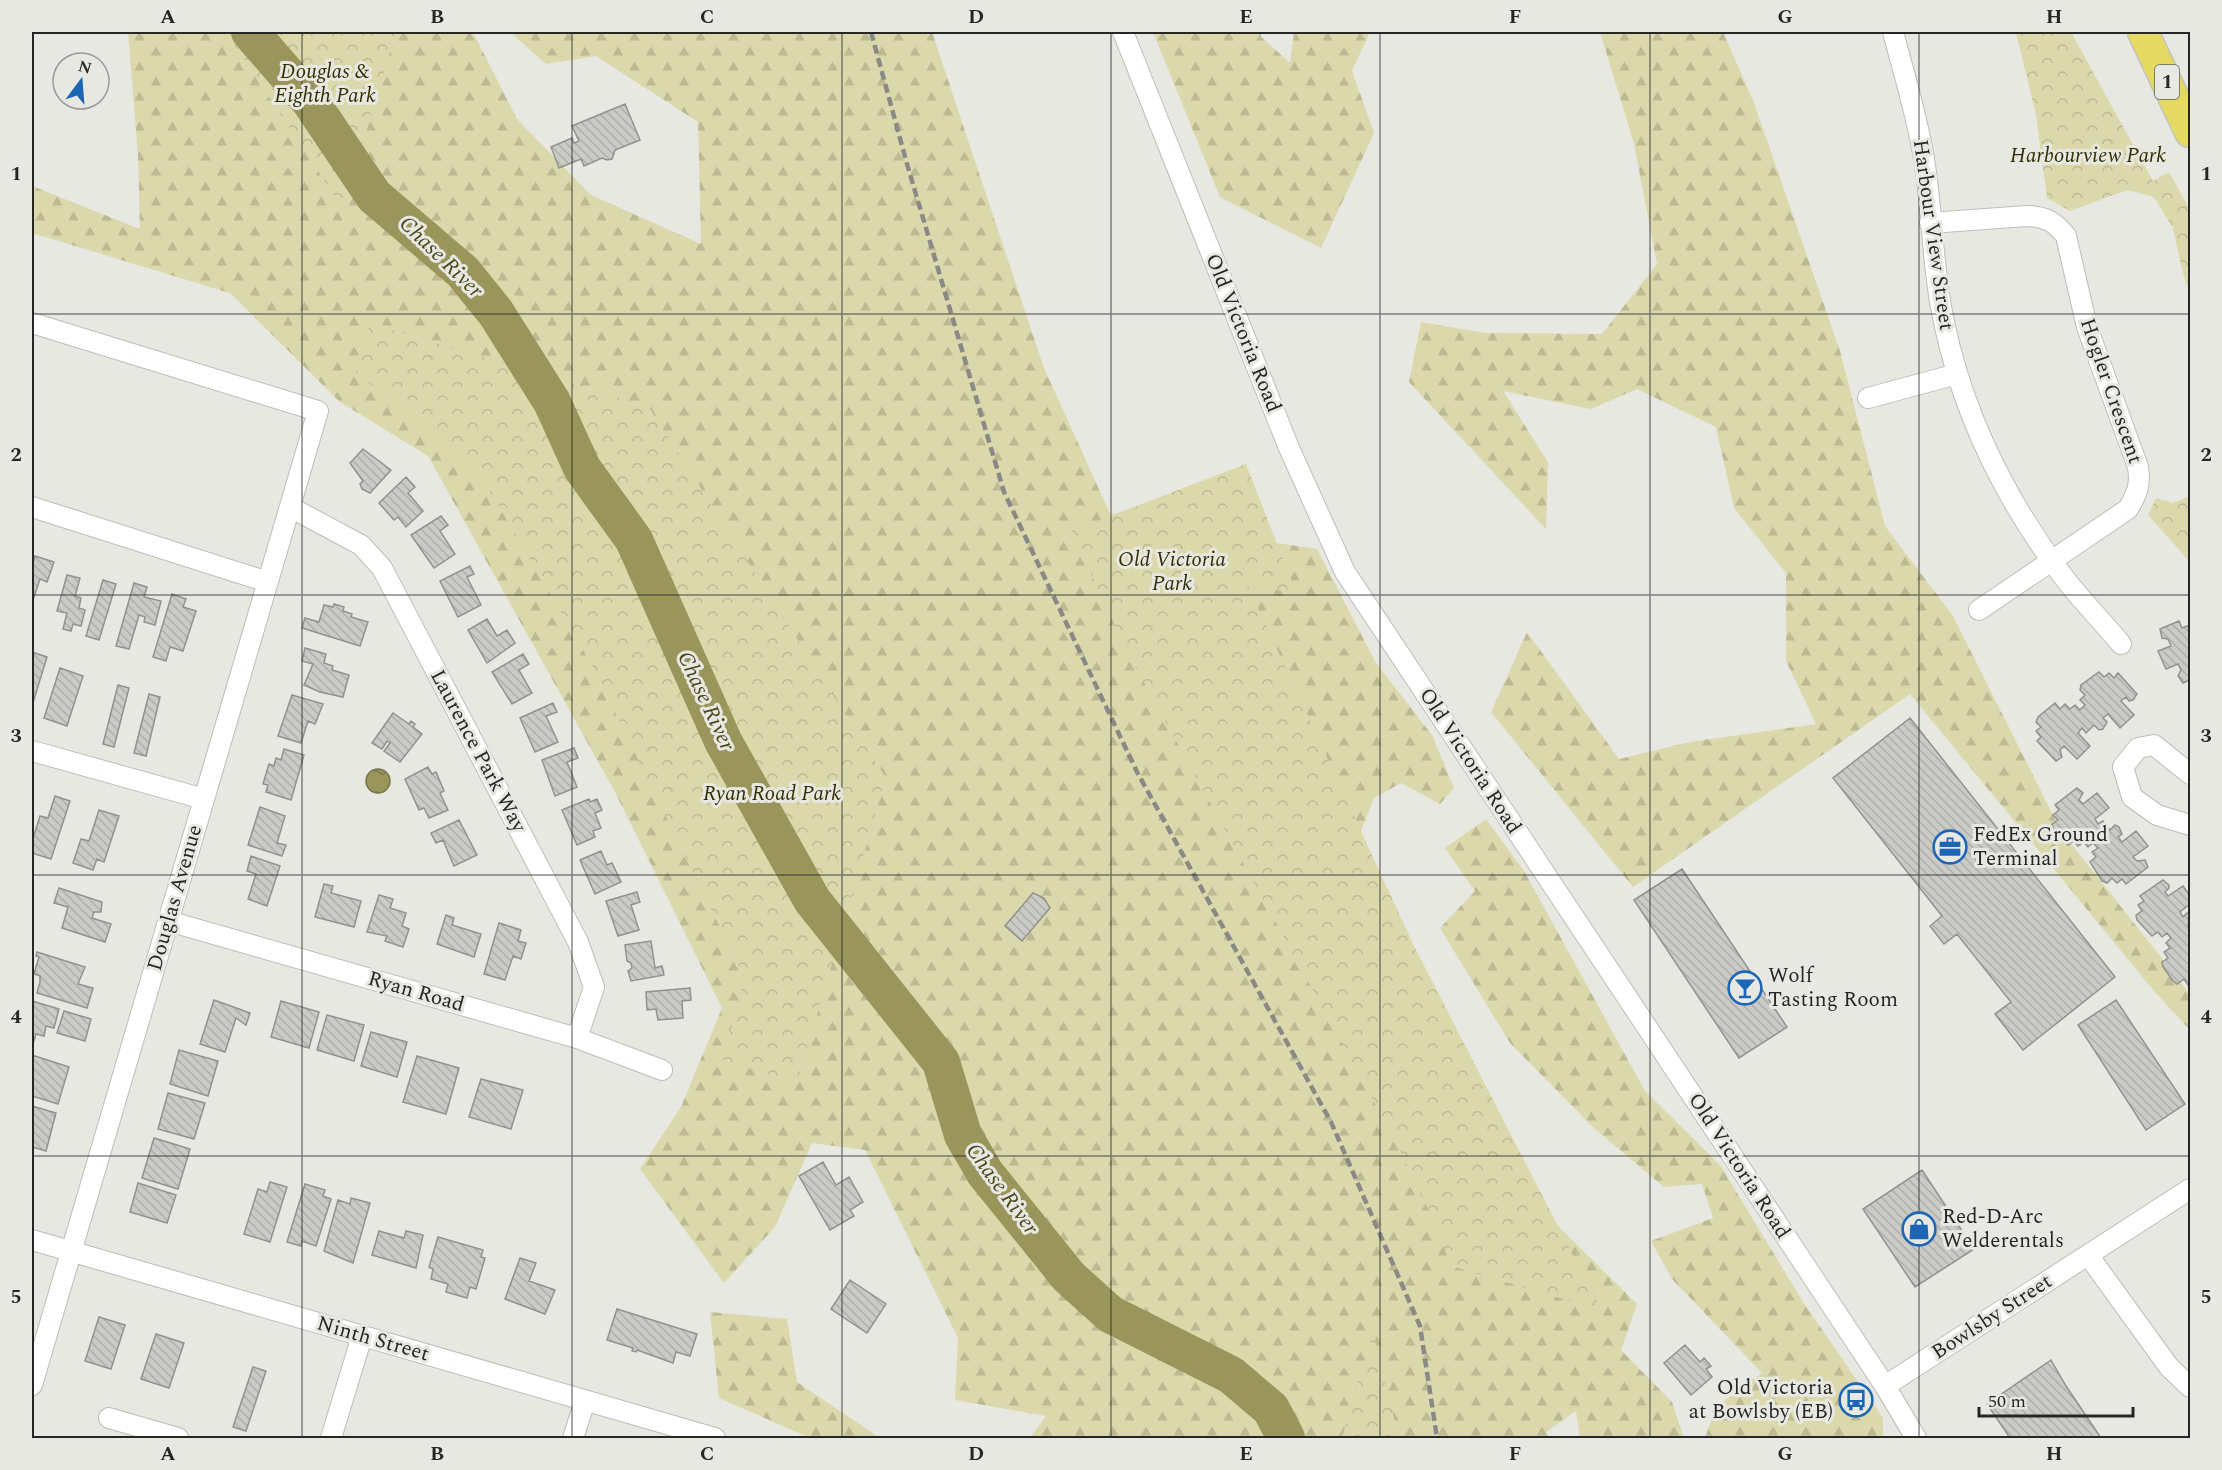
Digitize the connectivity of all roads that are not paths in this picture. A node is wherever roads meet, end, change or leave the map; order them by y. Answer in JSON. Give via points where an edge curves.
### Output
{"nodes":[{"id":1,"x":1123,"y":32,"type":"edge"},
{"id":2,"x":1893,"y":32,"type":"edge"},
{"id":3,"x":2143,"y":32,"type":"edge"},
{"id":4,"x":2153,"y":32,"type":"edge"},
{"id":5,"x":2190,"y":88,"type":"edge"},
{"id":6,"x":2190,"y":132,"type":"edge"},
{"id":7,"x":1930,"y":223,"type":"junction"},
{"id":8,"x":32,"y":323,"type":"edge"},
{"id":9,"x":1957,"y":374,"type":"junction"},
{"id":10,"x":1868,"y":398,"type":"dead end"},
{"id":11,"x":32,"y":507,"type":"edge"},
{"id":12,"x":290,"y":507,"type":"junction"},
{"id":13,"x":2052,"y":560,"type":"junction"},
{"id":14,"x":268,"y":582,"type":"junction"},
{"id":15,"x":1979,"y":610,"type":"dead end"},
{"id":16,"x":2121,"y":644,"type":"dead end"},
{"id":17,"x":32,"y":751,"type":"edge"},
{"id":18,"x":2190,"y":774,"type":"edge"},
{"id":19,"x":204,"y":799,"type":"junction"},
{"id":20,"x":2190,"y":825,"type":"edge"},
{"id":21,"x":168,"y":921,"type":"junction"},
{"id":22,"x":577,"y":1038,"type":"junction"},
{"id":23,"x":662,"y":1070,"type":"dead end"},
{"id":24,"x":2190,"y":1189,"type":"edge"},
{"id":25,"x":32,"y":1240,"type":"edge"},
{"id":26,"x":72,"y":1252,"type":"junction"},
{"id":27,"x":2088,"y":1255,"type":"junction"},
{"id":28,"x":362,"y":1336,"type":"junction"},
{"id":29,"x":32,"y":1385,"type":"edge"},
{"id":30,"x":1884,"y":1386,"type":"junction"},
{"id":31,"x":2190,"y":1387,"type":"edge"},
{"id":32,"x":585,"y":1401,"type":"junction"},
{"id":33,"x":108,"y":1418,"type":"dead end"},
{"id":34,"x":178,"y":1438,"type":"edge"},
{"id":35,"x":331,"y":1438,"type":"edge"},
{"id":36,"x":573,"y":1438,"type":"edge"},
{"id":37,"x":715,"y":1438,"type":"edge"},
{"id":38,"x":1916,"y":1438,"type":"edge"}],
"edges":[{"from":1,"to":30,"type":"street","name":"Old Victoria Road","via":[[1289,448],[1345,572]]},
{"from":2,"to":7,"type":"street","name":"Harbour View Street","via":[[1922,149]]},
{"from":3,"to":6,"type":"highway","number":"1"},
{"from":4,"to":5,"type":"highway","number":"1"},
{"from":7,"to":9,"type":"street","name":"Harbour View Street","via":[[1944,322]]},
{"from":7,"to":13,"type":"street","name":"Hogler Crescent","via":[[2032,216],[2056,224],[2066,236],[2087,327],[2140,481],[2128,509]]},
{"from":8,"to":12,"type":"street","name":"Douglas Avenue","via":[[318,411]]},
{"from":9,"to":10,"type":"street"},
{"from":9,"to":13,"type":"street","name":"Harbour View Street","via":[[2006,492]]},
{"from":11,"to":14,"type":"street"},
{"from":12,"to":14,"type":"street","name":"Douglas Avenue"},
{"from":12,"to":22,"type":"street","name":"Laurence Park Way","via":[[361,545],[382,568],[579,942],[594,987]]},
{"from":13,"to":15,"type":"street","name":"Hogler Crescent"},
{"from":13,"to":16,"type":"street","name":"Harbour View Street"},
{"from":14,"to":19,"type":"street","name":"Douglas Avenue"},
{"from":17,"to":19,"type":"street"},
{"from":18,"to":20,"type":"street","via":[[2154,745],[2138,748],[2123,767],[2132,797],[2157,815]]},
{"from":19,"to":21,"type":"street","name":"Douglas Avenue"},
{"from":21,"to":22,"type":"street","name":"Ryan Road"},
{"from":21,"to":26,"type":"street","name":"Douglas Avenue"},
{"from":22,"to":23,"type":"street","name":"Ryan Road"},
{"from":24,"to":27,"type":"street","name":"Bowlsby Street"},
{"from":25,"to":26,"type":"street","name":"Ninth Street"},
{"from":26,"to":28,"type":"street","name":"Ninth Street"},
{"from":26,"to":29,"type":"street","name":"Douglas Avenue"},
{"from":27,"to":30,"type":"street","name":"Bowlsby Street"},
{"from":27,"to":31,"type":"street","via":[[2169,1367]]},
{"from":28,"to":32,"type":"street","name":"Ninth Street"},
{"from":28,"to":35,"type":"street"},
{"from":30,"to":38,"type":"street","name":"Old Victoria Road"},
{"from":32,"to":36,"type":"street"},
{"from":32,"to":37,"type":"street","name":"Ninth Street"},
{"from":33,"to":34,"type":"street"}]}
